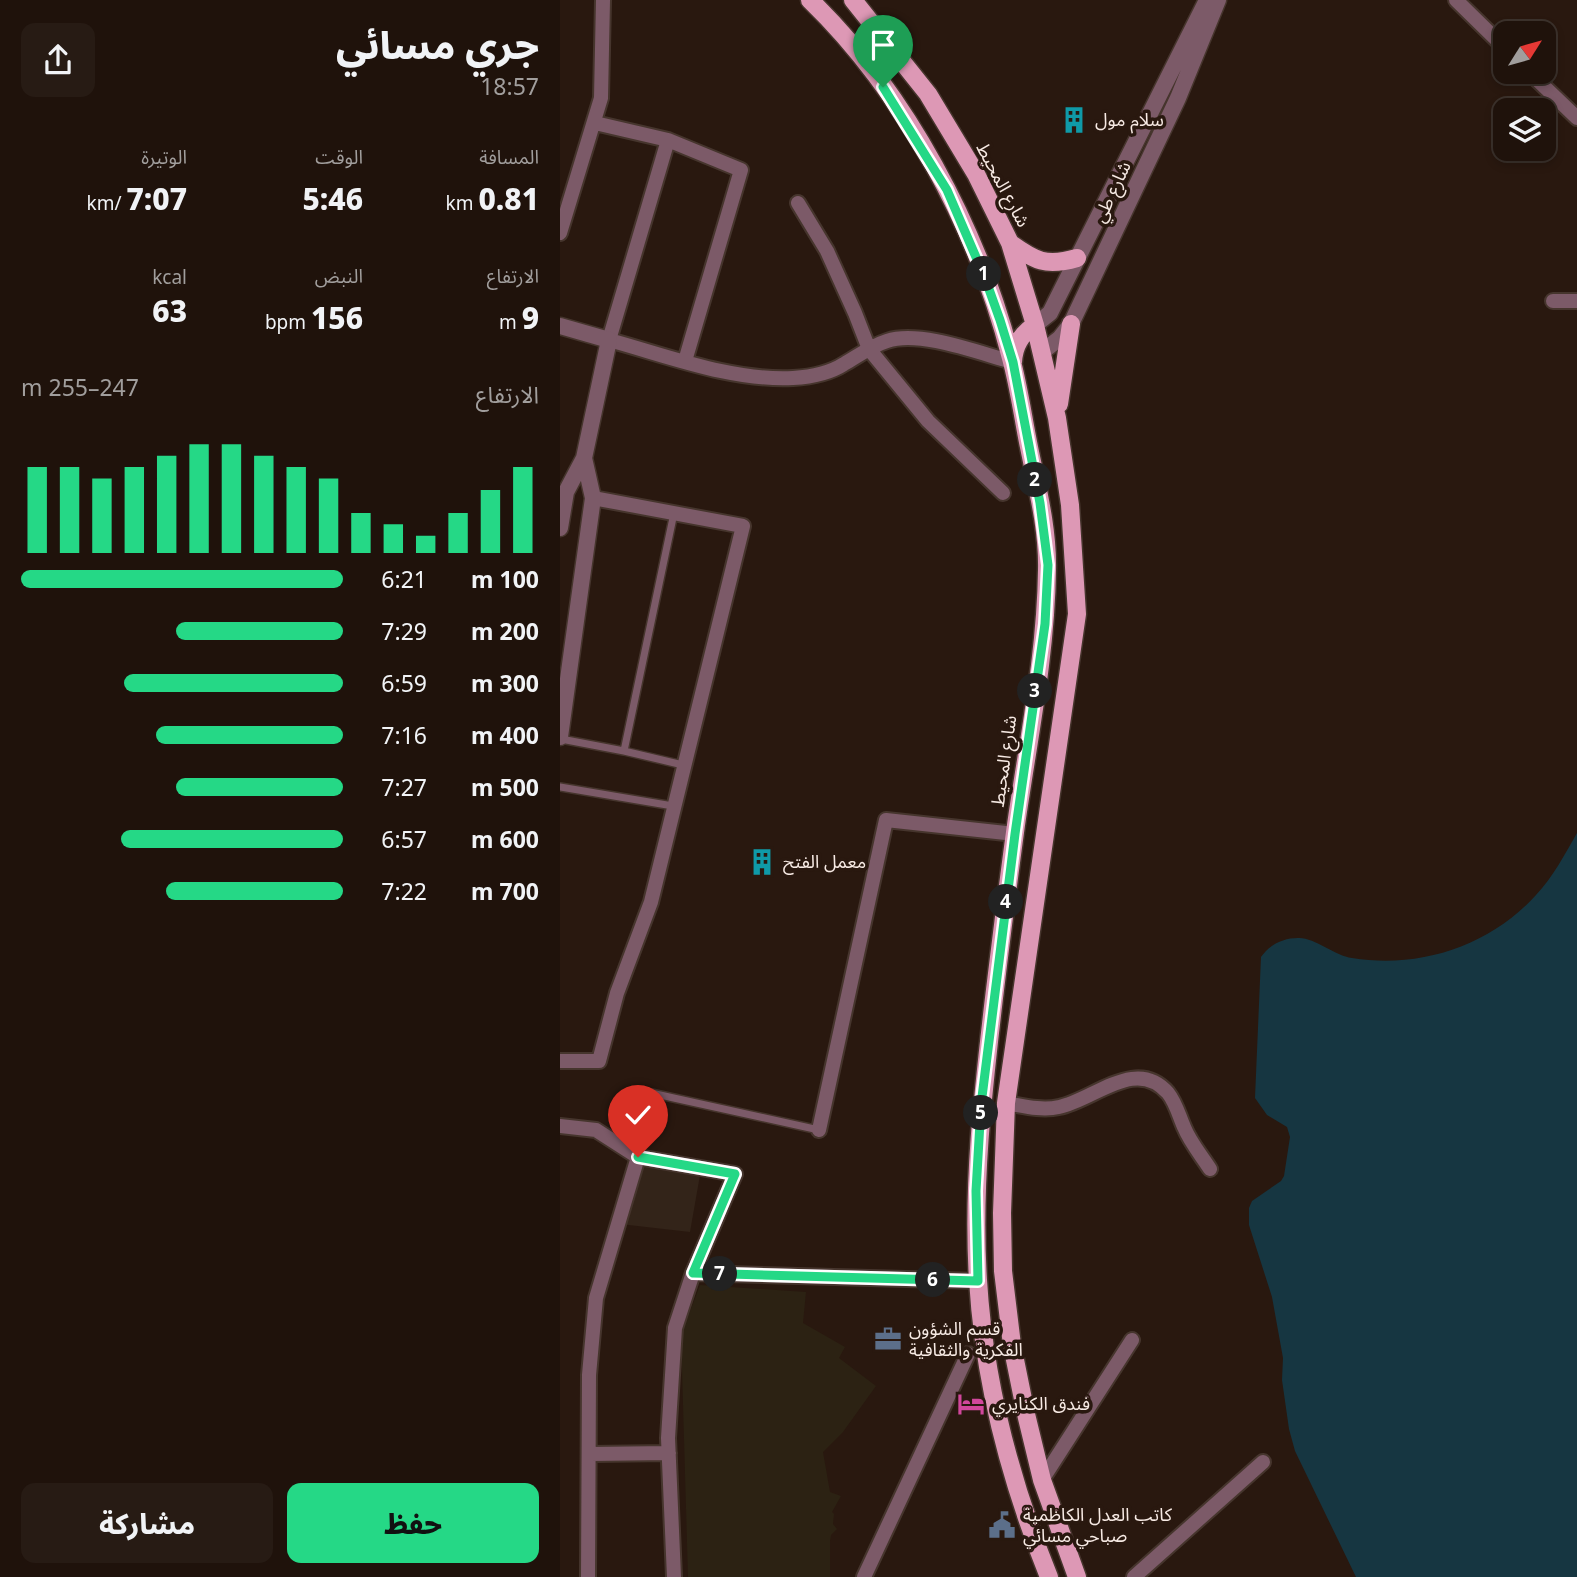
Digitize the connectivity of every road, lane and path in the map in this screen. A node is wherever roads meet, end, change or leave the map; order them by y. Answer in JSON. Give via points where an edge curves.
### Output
{"nodes":[{"id":1,"x":603,"y":0,"type":"edge"},
{"id":2,"x":810,"y":0,"type":"edge"},
{"id":3,"x":853,"y":0,"type":"edge"},
{"id":4,"x":1207,"y":0,"type":"edge"},
{"id":5,"x":1218,"y":0,"type":"edge"},
{"id":6,"x":1456,"y":0,"type":"edge"},
{"id":7,"x":1493,"y":36,"type":"edge"},
{"id":8,"x":1542,"y":84,"type":"edge"},
{"id":9,"x":1577,"y":118,"type":"edge"},
{"id":10,"x":595,"y":123,"type":"junction"},
{"id":11,"x":668,"y":140,"type":"junction"},
{"id":12,"x":798,"y":203,"type":"dead end"},
{"id":13,"x":560,"y":233,"type":"edge"},
{"id":14,"x":1010,"y":243,"type":"junction"},
{"id":15,"x":1077,"y":258,"type":"junction"},
{"id":16,"x":1553,"y":301,"type":"dead end"},
{"id":17,"x":1577,"y":301,"type":"edge"},
{"id":18,"x":1029,"y":305,"type":"junction"},
{"id":19,"x":998,"y":316,"type":"junction"},
{"id":20,"x":1035,"y":324,"type":"junction"},
{"id":21,"x":1071,"y":324,"type":"junction"},
{"id":22,"x":560,"y":326,"type":"edge"},
{"id":23,"x":609,"y":340,"type":"junction"},
{"id":24,"x":1017,"y":343,"type":"junction"},
{"id":25,"x":869,"y":349,"type":"junction"},
{"id":26,"x":1042,"y":352,"type":"junction"},
{"id":27,"x":685,"y":361,"type":"junction"},
{"id":28,"x":1014,"y":369,"type":"junction"},
{"id":29,"x":1047,"y":374,"type":"junction"},
{"id":30,"x":1058,"y":418,"type":"junction"},
{"id":31,"x":584,"y":458,"type":"junction"},
{"id":32,"x":1003,"y":493,"type":"dead end"},
{"id":33,"x":593,"y":498,"type":"junction"},
{"id":34,"x":674,"y":513,"type":"junction"},
{"id":35,"x":560,"y":528,"type":"edge"},
{"id":36,"x":560,"y":738,"type":"edge"},
{"id":37,"x":624,"y":751,"type":"junction"},
{"id":38,"x":683,"y":765,"type":"junction"},
{"id":39,"x":560,"y":787,"type":"edge"},
{"id":40,"x":673,"y":806,"type":"junction"},
{"id":41,"x":1015,"y":834,"type":"junction"},
{"id":42,"x":560,"y":1060,"type":"edge"},
{"id":43,"x":651,"y":1093,"type":"dead end"},
{"id":44,"x":1006,"y":1104,"type":"junction"},
{"id":45,"x":560,"y":1126,"type":"edge"},
{"id":46,"x":819,"y":1130,"type":"joint"},
{"id":47,"x":638,"y":1157,"type":"junction"},
{"id":48,"x":1210,"y":1169,"type":"dead end"},
{"id":49,"x":693,"y":1273,"type":"junction"},
{"id":50,"x":978,"y":1281,"type":"junction"},
{"id":51,"x":1132,"y":1340,"type":"dead end"},
{"id":52,"x":968,"y":1353,"type":"dead end"},
{"id":53,"x":669,"y":1453,"type":"junction"},
{"id":54,"x":590,"y":1454,"type":"junction"},
{"id":55,"x":1264,"y":1462,"type":"dead end"},
{"id":56,"x":1042,"y":1480,"type":"junction"},
{"id":57,"x":588,"y":1577,"type":"edge"},
{"id":58,"x":674,"y":1577,"type":"edge"},
{"id":59,"x":864,"y":1577,"type":"edge"},
{"id":60,"x":1049,"y":1577,"type":"edge"},
{"id":61,"x":1077,"y":1577,"type":"edge"},
{"id":62,"x":1133,"y":1577,"type":"edge"}],
"edges":[{"from":1,"to":10,"type":"street","via":[[601,98]]},
{"from":2,"to":19,"type":"main road","name":"شارع المحيط","via":[[839,28],[928,156],[947,190]]},
{"from":3,"to":14,"type":"main road","name":"شارع المحيط","via":[[928,94]]},
{"from":4,"to":15,"type":"street","name":"شارع طي"},
{"from":5,"to":21,"type":"street","name":"شارع طي","via":[[1178,98]]},
{"from":6,"to":7,"type":"street"},
{"from":8,"to":9,"type":"street"},
{"from":10,"to":11,"type":"street"},
{"from":10,"to":13,"type":"street"},
{"from":11,"to":23,"type":"street"},
{"from":11,"to":27,"type":"street","via":[[741,170]]},
{"from":12,"to":25,"type":"street","via":[[827,251]]},
{"from":14,"to":15,"type":"main road","via":[[1043,262],[1058,264]]},
{"from":14,"to":18,"type":"main road","name":"شارع المحيط"},
{"from":15,"to":20,"type":"street","name":"شارع طي","via":[[1050,313]]},
{"from":16,"to":17,"type":"street"},
{"from":18,"to":19,"type":"main road","via":[[1014,317]]},
{"from":18,"to":20,"type":"main road","name":"شارع المحيط"},
{"from":19,"to":24,"type":"main road"},
{"from":19,"to":28,"type":"main road","name":"شارع المحيط"},
{"from":20,"to":24,"type":"main road"},
{"from":20,"to":26,"type":"main road","name":"شارع المحيط"},
{"from":21,"to":26,"type":"street","name":"شارع طي"},
{"from":21,"to":30,"type":"main road"},
{"from":22,"to":23,"type":"street"},
{"from":23,"to":27,"type":"street"},
{"from":23,"to":31,"type":"street"},
{"from":24,"to":26,"type":"main road"},
{"from":24,"to":28,"type":"main road"},
{"from":25,"to":27,"type":"street","via":[[841,366],[793,378],[729,373]]},
{"from":25,"to":28,"type":"street","via":[[891,340],[935,342]]},
{"from":25,"to":32,"type":"street","via":[[928,421]]},
{"from":26,"to":29,"type":"main road","name":"شارع المحيط"},
{"from":28,"to":29,"type":"main road","via":[[1030,367]]},
{"from":28,"to":41,"type":"main road","name":"شارع المحيط","via":[[1048,565],[1045,624]]},
{"from":29,"to":30,"type":"main road","name":"شارع المحيط"},
{"from":30,"to":44,"type":"main road","name":"شارع المحيط","via":[[1070,505],[1077,614]]},
{"from":31,"to":33,"type":"street"},
{"from":31,"to":35,"type":"street","via":[[566,492]]},
{"from":33,"to":34,"type":"street"},
{"from":33,"to":36,"type":"street"},
{"from":34,"to":37,"type":"lane"},
{"from":34,"to":38,"type":"street","via":[[743,526]]},
{"from":36,"to":37,"type":"lane"},
{"from":37,"to":38,"type":"lane"},
{"from":38,"to":40,"type":"street"},
{"from":39,"to":40,"type":"lane"},
{"from":40,"to":42,"type":"street","via":[[651,902],[617,993],[599,1061]]},
{"from":41,"to":46,"type":"street","via":[[886,820]]},
{"from":41,"to":50,"type":"main road","name":"شارع المحيط","via":[[981,1105],[976,1191]]},
{"from":43,"to":46,"type":"lane"},
{"from":44,"to":48,"type":"street","via":[[1055,1108],[1125,1079],[1150,1080],[1170,1095]]},
{"from":44,"to":56,"type":"main road","name":"شارع المحيط","via":[[1003,1271],[1012,1345]]},
{"from":45,"to":47,"type":"street","via":[[596,1130]]},
{"from":47,"to":49,"type":"street","via":[[735,1174]]},
{"from":47,"to":54,"type":"street","via":[[596,1298],[589,1375]]},
{"from":49,"to":50,"type":"street"},
{"from":49,"to":53,"type":"street","via":[[675,1328]]},
{"from":50,"to":60,"type":"main road","name":"شارع المحيط","via":[[1003,1436],[1016,1488]]},
{"from":51,"to":56,"type":"street"},
{"from":52,"to":59,"type":"street"},
{"from":53,"to":54,"type":"street"},
{"from":53,"to":58,"type":"street"},
{"from":54,"to":57,"type":"street"},
{"from":55,"to":62,"type":"street"},
{"from":56,"to":61,"type":"main road","name":"شارع المحيط"}]}
